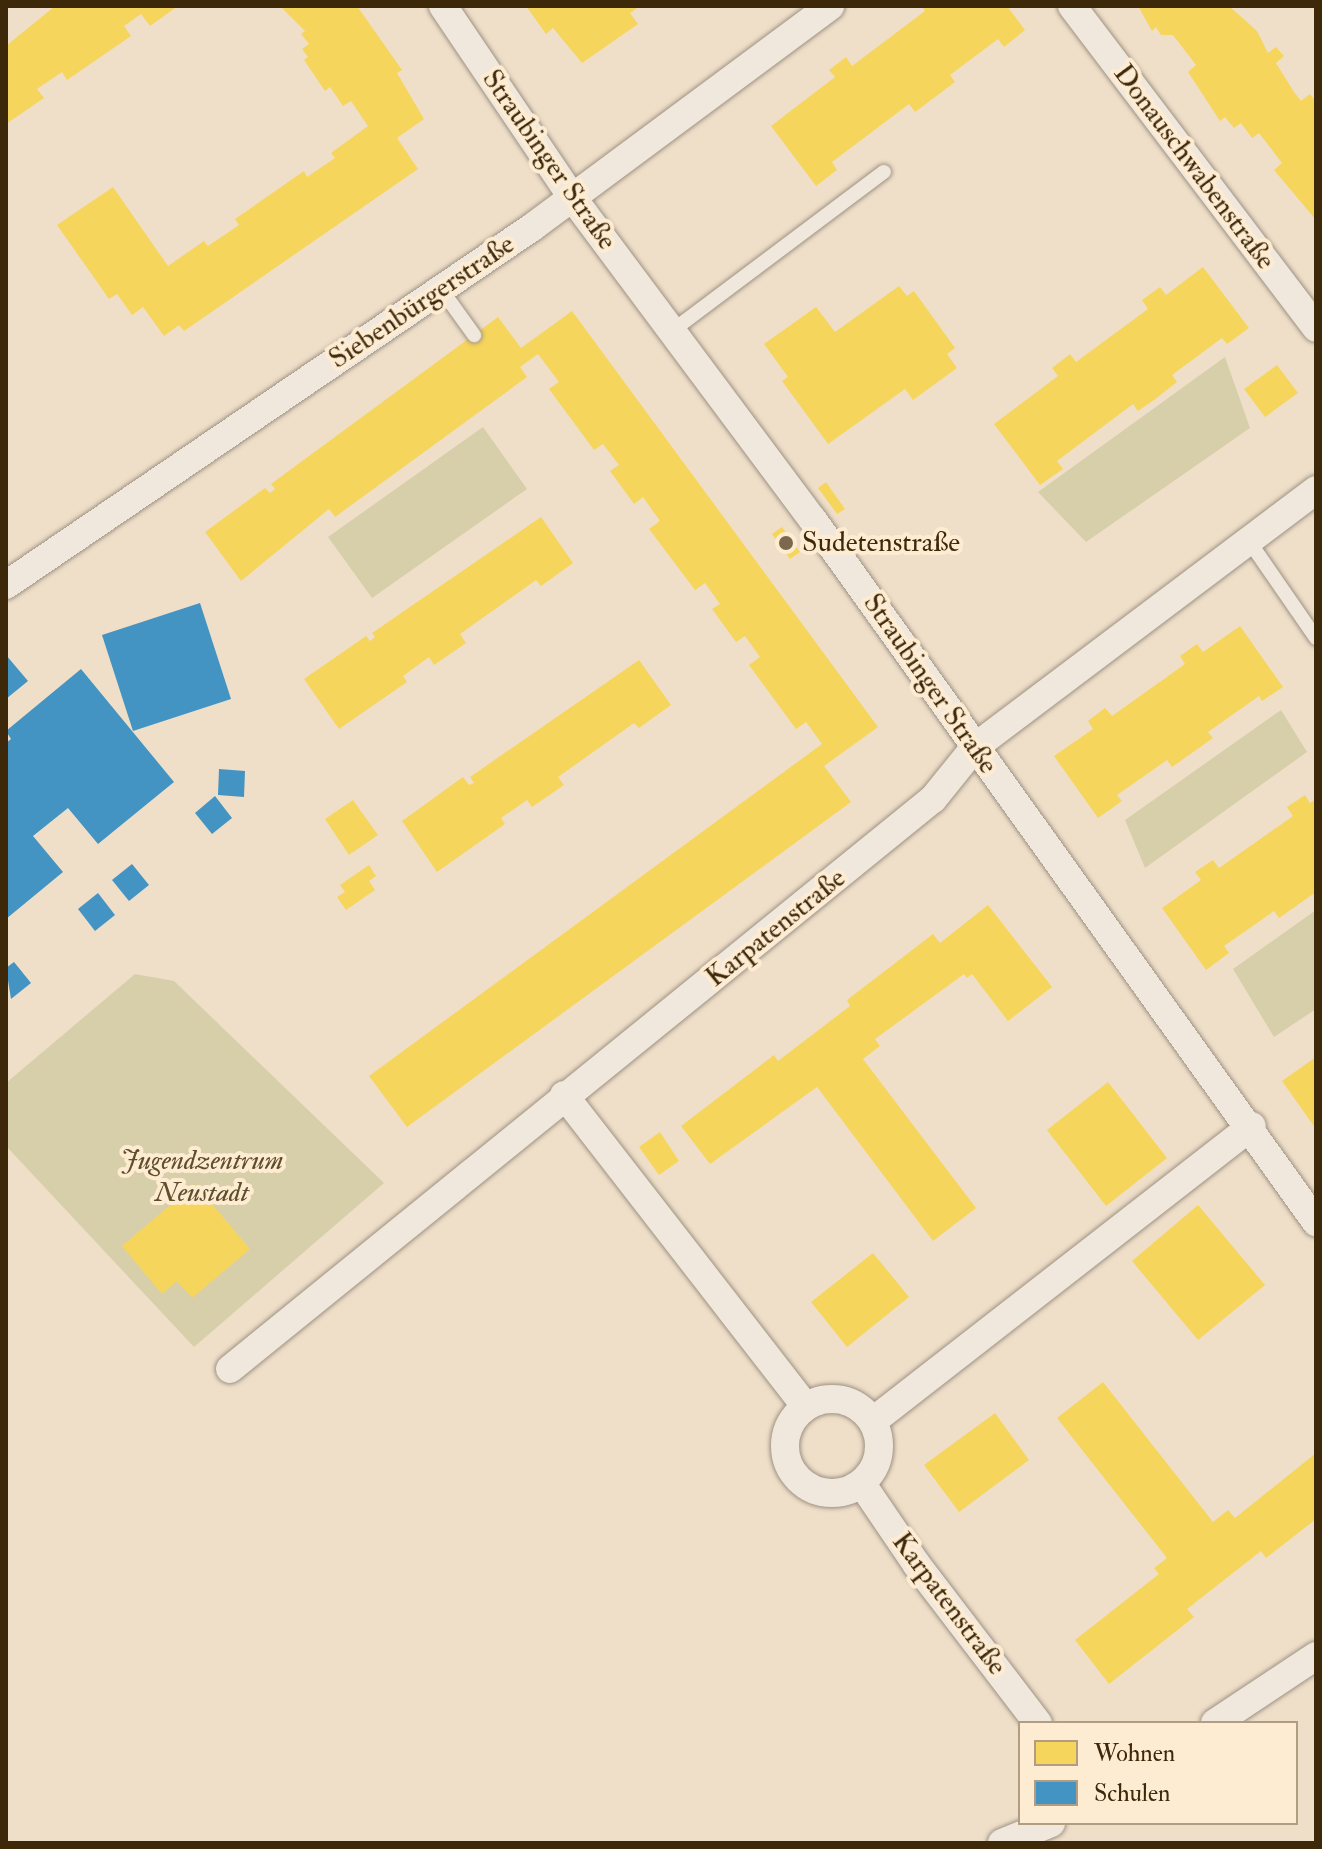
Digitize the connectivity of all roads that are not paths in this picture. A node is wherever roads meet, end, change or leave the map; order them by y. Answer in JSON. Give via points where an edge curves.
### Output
{"nodes":[{"id":1,"x":443,"y":6,"type":"edge"},
{"id":2,"x":830,"y":6,"type":"edge"},
{"id":3,"x":1072,"y":6,"type":"edge"},
{"id":4,"x":884,"y":172,"type":"dead end"},
{"id":5,"x":572,"y":197,"type":"junction"},
{"id":6,"x":441,"y":289,"type":"junction"},
{"id":7,"x":1316,"y":328,"type":"edge"},
{"id":8,"x":672,"y":331,"type":"junction"},
{"id":9,"x":474,"y":335,"type":"dead end"},
{"id":10,"x":1316,"y":490,"type":"edge"},
{"id":11,"x":1249,"y":541,"type":"junction"},
{"id":12,"x":6,"y":585,"type":"edge"},
{"id":13,"x":1316,"y":638,"type":"edge"},
{"id":14,"x":975,"y":747,"type":"junction"},
{"id":15,"x":564,"y":1095,"type":"junction"},
{"id":16,"x":1252,"y":1126,"type":"junction"},
{"id":17,"x":1316,"y":1222,"type":"edge"},
{"id":18,"x":230,"y":1369,"type":"dead end"},
{"id":19,"x":805,"y":1406,"type":"junction"},
{"id":20,"x":873,"y":1421,"type":"junction"},
{"id":21,"x":862,"y":1484,"type":"junction"},
{"id":22,"x":1316,"y":1656,"type":"edge"},
{"id":23,"x":1036,"y":1721,"type":"edge"},
{"id":24,"x":1218,"y":1721,"type":"edge"},
{"id":25,"x":1046,"y":1825,"type":"edge"},
{"id":26,"x":1002,"y":1843,"type":"edge"}],
"edges":[{"from":1,"to":5,"type":"street","name":"Straubinger Straße"},
{"from":2,"to":5,"type":"street","name":"Siebenbürgerstraße"},
{"from":3,"to":7,"type":"street","name":"Donauschwabenstraße"},
{"from":4,"to":8,"type":"lane"},
{"from":5,"to":6,"type":"street","name":"Siebenbürgerstraße"},
{"from":5,"to":8,"type":"street","name":"Straubinger Straße"},
{"from":6,"to":9,"type":"lane"},
{"from":6,"to":12,"type":"street","name":"Siebenbürgerstraße"},
{"from":8,"to":14,"type":"street","name":"Straubinger Straße"},
{"from":10,"to":11,"type":"street"},
{"from":11,"to":13,"type":"lane"},
{"from":11,"to":14,"type":"street"},
{"from":14,"to":15,"type":"street","name":"Karpatenstraße","via":[[933,799]]},
{"from":14,"to":16,"type":"street","name":"Straubinger Straße"},
{"from":15,"to":18,"type":"street","name":"Karpatenstraße"},
{"from":15,"to":19,"type":"street"},
{"from":16,"to":17,"type":"street","name":"Straubinger Straße"},
{"from":16,"to":20,"type":"street"},
{"from":19,"to":20,"type":"street","via":[[831,1397],[855,1403]]},
{"from":19,"to":21,"type":"street","via":[[789,1422],[784,1449],[794,1476],[815,1491],[840,1493]]},
{"from":20,"to":21,"type":"street","via":[[880,1442],[876,1467]]},
{"from":21,"to":23,"type":"street","name":"Karpatenstraße"},
{"from":22,"to":24,"type":"street"},
{"from":25,"to":26,"type":"street"}]}
